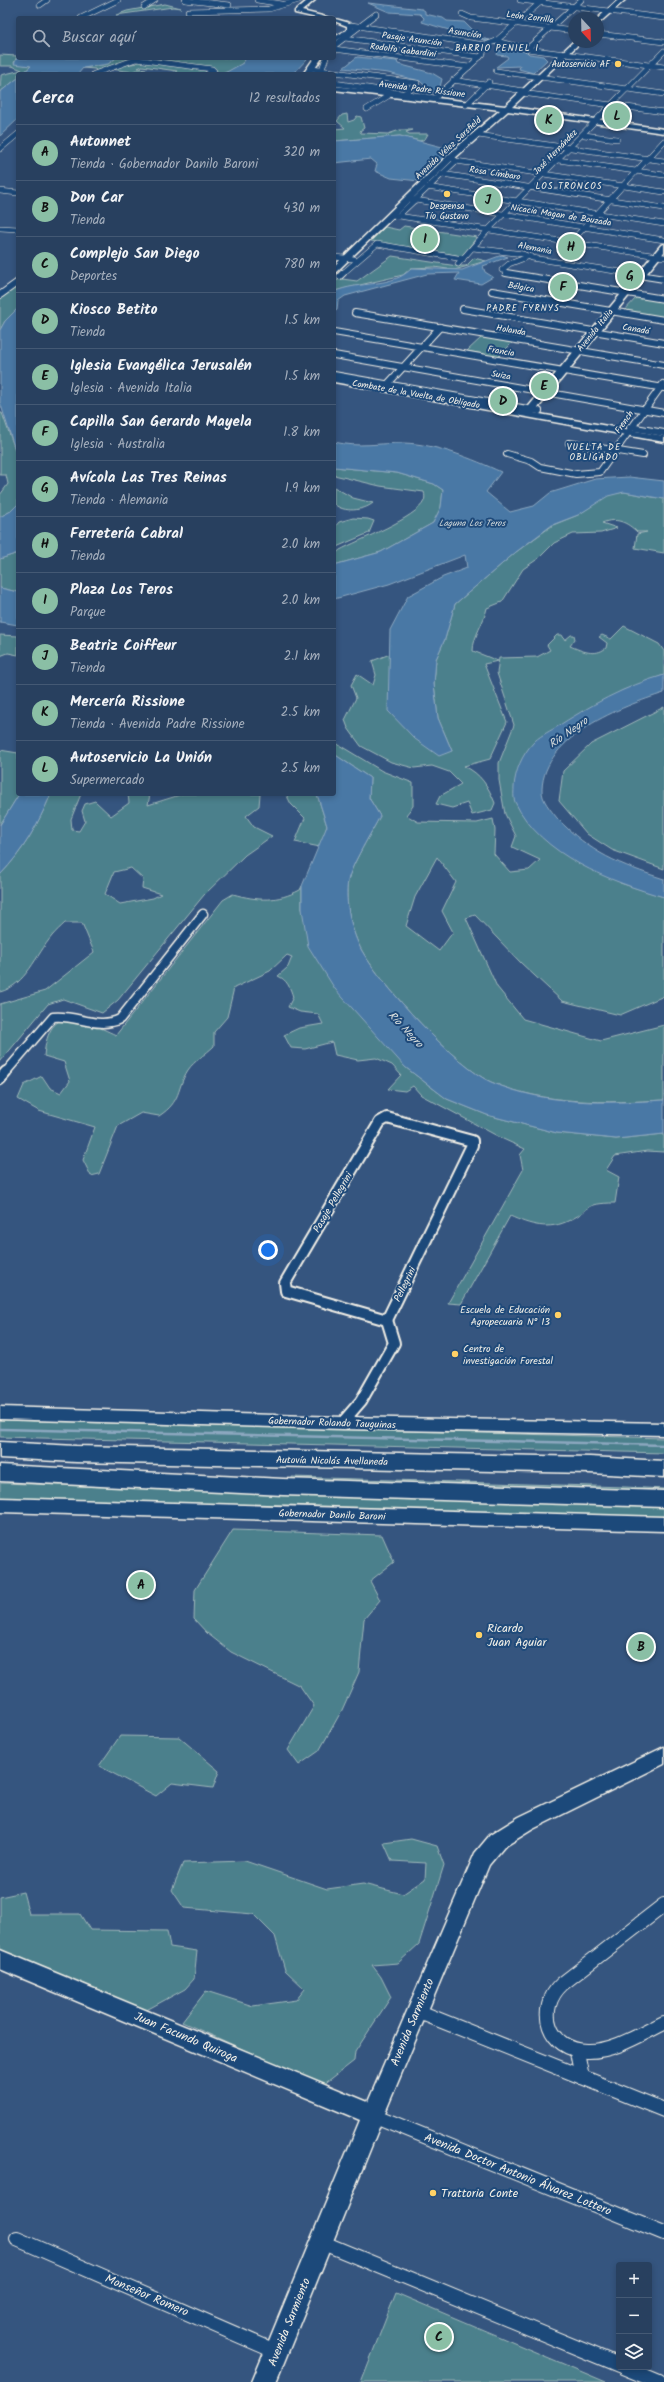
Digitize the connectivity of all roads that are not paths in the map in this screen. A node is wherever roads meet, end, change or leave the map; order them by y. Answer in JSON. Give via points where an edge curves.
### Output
{"nodes":[{"id":1,"x":47,"y":0,"type":"edge"},
{"id":2,"x":118,"y":0,"type":"edge"},
{"id":3,"x":155,"y":0,"type":"edge"},
{"id":4,"x":185,"y":0,"type":"edge"},
{"id":5,"x":257,"y":0,"type":"edge"},
{"id":6,"x":299,"y":0,"type":"edge"},
{"id":7,"x":312,"y":0,"type":"edge"},
{"id":8,"x":520,"y":0,"type":"edge"},
{"id":9,"x":581,"y":0,"type":"edge"},
{"id":10,"x":622,"y":0,"type":"edge"},
{"id":11,"x":197,"y":1,"type":"edge"},
{"id":12,"x":541,"y":1,"type":"edge"},
{"id":13,"x":40,"y":5,"type":"dead end"},
{"id":14,"x":286,"y":5,"type":"junction"},
{"id":15,"x":144,"y":7,"type":"dead end"},
{"id":16,"x":573,"y":7,"type":"junction"},
{"id":17,"x":234,"y":8,"type":"junction"},
{"id":18,"x":242,"y":8,"type":"junction"},
{"id":19,"x":188,"y":11,"type":"dead end"},
{"id":20,"x":610,"y":12,"type":"junction"},
{"id":21,"x":376,"y":14,"type":"dead end"},
{"id":22,"x":462,"y":14,"type":"dead end"},
{"id":23,"x":476,"y":14,"type":"dead end"},
{"id":24,"x":84,"y":16,"type":"edge"},
{"id":25,"x":229,"y":16,"type":"edge"},
{"id":26,"x":318,"y":16,"type":"edge"},
{"id":27,"x":604,"y":17,"type":"edge"},
{"id":28,"x":664,"y":18,"type":"edge"},
{"id":29,"x":336,"y":20,"type":"edge"},
{"id":30,"x":485,"y":20,"type":"junction"},
{"id":31,"x":516,"y":24,"type":"junction"},
{"id":32,"x":351,"y":25,"type":"junction"},
{"id":33,"x":360,"y":27,"type":"junction"},
{"id":34,"x":430,"y":28,"type":"dead end"},
{"id":35,"x":551,"y":28,"type":"junction"},
{"id":36,"x":568,"y":30,"type":"edge"},
{"id":37,"x":422,"y":35,"type":"junction"},
{"id":38,"x":604,"y":35,"type":"edge"},
{"id":39,"x":345,"y":36,"type":"junction"},
{"id":40,"x":336,"y":39,"type":"edge"},
{"id":41,"x":496,"y":41,"type":"junction"},
{"id":42,"x":664,"y":42,"type":"edge"},
{"id":43,"x":336,"y":44,"type":"edge"},
{"id":44,"x":485,"y":45,"type":"junction"},
{"id":45,"x":408,"y":46,"type":"junction"},
{"id":46,"x":570,"y":48,"type":"edge"},
{"id":47,"x":336,"y":49,"type":"edge"},
{"id":48,"x":527,"y":49,"type":"junction"},
{"id":49,"x":664,"y":51,"type":"edge"},
{"id":50,"x":564,"y":54,"type":"junction"},
{"id":51,"x":396,"y":57,"type":"junction"},
{"id":52,"x":480,"y":57,"type":"junction"},
{"id":53,"x":133,"y":60,"type":"edge"},
{"id":54,"x":144,"y":60,"type":"edge"},
{"id":55,"x":317,"y":60,"type":"edge"},
{"id":56,"x":325,"y":60,"type":"edge"},
{"id":57,"x":650,"y":66,"type":"junction"},
{"id":58,"x":470,"y":67,"type":"junction"},
{"id":59,"x":664,"y":68,"type":"edge"},
{"id":60,"x":322,"y":69,"type":"junction"},
{"id":61,"x":100,"y":72,"type":"edge"},
{"id":62,"x":212,"y":72,"type":"edge"},
{"id":63,"x":312,"y":72,"type":"edge"},
{"id":64,"x":495,"y":73,"type":"dead end"},
{"id":65,"x":537,"y":79,"type":"junction"},
{"id":66,"x":453,"y":80,"type":"junction"},
{"id":67,"x":491,"y":81,"type":"dead end"},
{"id":68,"x":336,"y":83,"type":"edge"},
{"id":69,"x":487,"y":86,"type":"junction"},
{"id":70,"x":336,"y":88,"type":"edge"},
{"id":71,"x":628,"y":90,"type":"junction"},
{"id":72,"x":523,"y":92,"type":"junction"},
{"id":73,"x":402,"y":94,"type":"junction"},
{"id":74,"x":664,"y":94,"type":"edge"},
{"id":75,"x":388,"y":96,"type":"junction"},
{"id":76,"x":430,"y":98,"type":"junction"},
{"id":77,"x":466,"y":105,"type":"junction"},
{"id":78,"x":612,"y":105,"type":"junction"},
{"id":79,"x":367,"y":109,"type":"dead end"},
{"id":80,"x":506,"y":109,"type":"junction"},
{"id":81,"x":664,"y":112,"type":"edge"},
{"id":82,"x":596,"y":122,"type":"junction"},
{"id":83,"x":664,"y":132,"type":"edge"},
{"id":84,"x":478,"y":135,"type":"junction"},
{"id":85,"x":584,"y":135,"type":"junction"},
{"id":86,"x":16,"y":136,"type":"edge"},
{"id":87,"x":617,"y":139,"type":"dead end"},
{"id":88,"x":664,"y":141,"type":"edge"},
{"id":89,"x":571,"y":148,"type":"junction"},
{"id":90,"x":0,"y":149,"type":"edge"},
{"id":91,"x":454,"y":159,"type":"junction"},
{"id":92,"x":647,"y":159,"type":"junction"},
{"id":93,"x":558,"y":160,"type":"junction"},
{"id":94,"x":664,"y":161,"type":"edge"},
{"id":95,"x":636,"y":171,"type":"junction"},
{"id":96,"x":442,"y":174,"type":"junction"},
{"id":97,"x":543,"y":175,"type":"junction"},
{"id":98,"x":664,"y":175,"type":"edge"},
{"id":99,"x":623,"y":186,"type":"junction"},
{"id":100,"x":427,"y":187,"type":"junction"},
{"id":101,"x":532,"y":188,"type":"junction"},
{"id":102,"x":0,"y":191,"type":"edge"},
{"id":103,"x":16,"y":192,"type":"edge"},
{"id":104,"x":664,"y":192,"type":"edge"},
{"id":105,"x":411,"y":200,"type":"junction"},
{"id":106,"x":610,"y":200,"type":"junction"},
{"id":107,"x":518,"y":202,"type":"junction"},
{"id":108,"x":664,"y":208,"type":"edge"},
{"id":109,"x":598,"y":214,"type":"junction"},
{"id":110,"x":395,"y":215,"type":"junction"},
{"id":111,"x":504,"y":216,"type":"junction"},
{"id":112,"x":664,"y":224,"type":"edge"},
{"id":113,"x":0,"y":228,"type":"edge"},
{"id":114,"x":586,"y":228,"type":"junction"},
{"id":115,"x":16,"y":229,"type":"edge"},
{"id":116,"x":488,"y":230,"type":"junction"},
{"id":117,"x":664,"y":240,"type":"edge"},
{"id":118,"x":570,"y":243,"type":"junction"},
{"id":119,"x":664,"y":247,"type":"edge"},
{"id":120,"x":473,"y":248,"type":"junction"},
{"id":121,"x":530,"y":256,"type":"junction"},
{"id":122,"x":336,"y":257,"type":"edge"},
{"id":123,"x":463,"y":258,"type":"junction"},
{"id":124,"x":347,"y":259,"type":"junction"},
{"id":125,"x":661,"y":259,"type":"edge"},
{"id":126,"x":358,"y":260,"type":"junction"},
{"id":127,"x":458,"y":264,"type":"dead end"},
{"id":128,"x":337,"y":273,"type":"edge"},
{"id":129,"x":640,"y":275,"type":"junction"},
{"id":130,"x":650,"y":277,"type":"junction"},
{"id":131,"x":664,"y":279,"type":"edge"},
{"id":132,"x":16,"y":283,"type":"edge"},
{"id":133,"x":492,"y":291,"type":"dead end"},
{"id":134,"x":626,"y":293,"type":"junction"},
{"id":135,"x":0,"y":295,"type":"edge"},
{"id":136,"x":635,"y":295,"type":"junction"},
{"id":137,"x":664,"y":299,"type":"edge"},
{"id":138,"x":463,"y":309,"type":"dead end"},
{"id":139,"x":610,"y":311,"type":"junction"},
{"id":140,"x":355,"y":313,"type":"dead end"},
{"id":141,"x":620,"y":313,"type":"junction"},
{"id":142,"x":664,"y":320,"type":"edge"},
{"id":143,"x":440,"y":327,"type":"junction"},
{"id":144,"x":599,"y":331,"type":"junction"},
{"id":145,"x":336,"y":332,"type":"edge"},
{"id":146,"x":664,"y":343,"type":"edge"},
{"id":147,"x":422,"y":347,"type":"junction"},
{"id":148,"x":583,"y":351,"type":"junction"},
{"id":149,"x":336,"y":355,"type":"edge"},
{"id":150,"x":664,"y":365,"type":"edge"},
{"id":151,"x":404,"y":367,"type":"junction"},
{"id":152,"x":567,"y":371,"type":"junction"},
{"id":153,"x":336,"y":375,"type":"edge"},
{"id":154,"x":336,"y":379,"type":"edge"},
{"id":155,"x":386,"y":386,"type":"junction"},
{"id":156,"x":663,"y":386,"type":"edge"},
{"id":157,"x":550,"y":392,"type":"junction"},
{"id":158,"x":644,"y":409,"type":"junction"},
{"id":159,"x":534,"y":412,"type":"junction"},
{"id":160,"x":664,"y":413,"type":"edge"},
{"id":161,"x":628,"y":429,"type":"junction"},
{"id":162,"x":664,"y":432,"type":"edge"},
{"id":163,"x":664,"y":439,"type":"edge"},
{"id":164,"x":568,"y":443,"type":"dead end"},
{"id":165,"x":616,"y":450,"type":"junction"},
{"id":166,"x":507,"y":454,"type":"dead end"},
{"id":167,"x":643,"y":455,"type":"dead end"},
{"id":168,"x":203,"y":914,"type":"dead end"},
{"id":169,"x":1,"y":1078,"type":"edge"},
{"id":170,"x":472,"y":1141,"type":"joint"},
{"id":171,"x":387,"y":1320,"type":"junction"},
{"id":172,"x":0,"y":1413,"type":"edge"},
{"id":173,"x":342,"y":1423,"type":"junction"},
{"id":174,"x":664,"y":1429,"type":"edge"},
{"id":175,"x":0,"y":1444,"type":"edge"},
{"id":176,"x":0,"y":1450,"type":"edge"},
{"id":177,"x":664,"y":1457,"type":"edge"},
{"id":178,"x":0,"y":1468,"type":"edge"},
{"id":179,"x":664,"y":1469,"type":"edge"},
{"id":180,"x":0,"y":1473,"type":"edge"},
{"id":181,"x":664,"y":1480,"type":"edge"},
{"id":182,"x":664,"y":1498,"type":"edge"},
{"id":183,"x":0,"y":1505,"type":"edge"},
{"id":184,"x":664,"y":1524,"type":"edge"},
{"id":185,"x":664,"y":1755,"type":"edge"},
{"id":186,"x":664,"y":1905,"type":"edge"},
{"id":187,"x":0,"y":1959,"type":"edge"},
{"id":188,"x":417,"y":2011,"type":"junction"},
{"id":189,"x":664,"y":2023,"type":"edge"},
{"id":190,"x":577,"y":2052,"type":"junction"},
{"id":191,"x":582,"y":2077,"type":"junction"},
{"id":192,"x":664,"y":2110,"type":"edge"},
{"id":193,"x":373,"y":2115,"type":"junction"},
{"id":194,"x":664,"y":2233,"type":"edge"},
{"id":195,"x":17,"y":2239,"type":"dead end"},
{"id":196,"x":321,"y":2242,"type":"junction"},
{"id":197,"x":277,"y":2352,"type":"junction"},
{"id":198,"x":616,"y":2364,"type":"edge"},
{"id":199,"x":630,"y":2370,"type":"edge"},
{"id":200,"x":264,"y":2382,"type":"edge"},
{"id":201,"x":659,"y":2382,"type":"edge"}],
"edges":[{"from":1,"to":13,"type":"street"},
{"from":2,"to":24,"type":"street"},
{"from":3,"to":15,"type":"street"},
{"from":4,"to":11,"type":"street"},
{"from":5,"to":14,"type":"street"},
{"from":6,"to":14,"type":"street"},
{"from":7,"to":26,"type":"street","via":[[297,11]]},
{"from":8,"to":12,"type":"street"},
{"from":9,"to":16,"type":"street"},
{"from":10,"to":20,"type":"street"},
{"from":11,"to":18,"type":"street"},
{"from":12,"to":16,"type":"street"},
{"from":12,"to":31,"type":"street"},
{"from":14,"to":18,"type":"street","via":[[269,9]]},
{"from":16,"to":20,"type":"street"},
{"from":16,"to":35,"type":"street"},
{"from":17,"to":18,"type":"street"},
{"from":17,"to":19,"type":"street"},
{"from":17,"to":25,"type":"street"},
{"from":20,"to":27,"type":"street"},
{"from":20,"to":28,"type":"street"},
{"from":21,"to":33,"type":"street"},
{"from":22,"to":30,"type":"street","name":"León Zorrilla"},
{"from":23,"to":30,"type":"street","via":[[486,16]]},
{"from":29,"to":32,"type":"street","name":"Asunción"},
{"from":30,"to":31,"type":"street","name":"León Zorrilla"},
{"from":31,"to":35,"type":"street","name":"León Zorrilla"},
{"from":31,"to":41,"type":"street"},
{"from":32,"to":33,"type":"street","name":"Asunción"},
{"from":32,"to":39,"type":"street"},
{"from":33,"to":37,"type":"street","name":"Asunción"},
{"from":33,"to":39,"type":"street"},
{"from":34,"to":37,"type":"street"},
{"from":35,"to":36,"type":"street","name":"León Zorrilla"},
{"from":35,"to":48,"type":"street"},
{"from":37,"to":44,"type":"street","name":"Asunción"},
{"from":37,"to":45,"type":"street"},
{"from":38,"to":42,"type":"street"},
{"from":39,"to":40,"type":"street"},
{"from":39,"to":43,"type":"street"},
{"from":39,"to":45,"type":"street","name":"Pasaje Asunción"},
{"from":41,"to":44,"type":"street","name":"Asunción"},
{"from":41,"to":48,"type":"street"},
{"from":44,"to":52,"type":"street"},
{"from":45,"to":51,"type":"street"},
{"from":45,"to":52,"type":"street","name":"Pasaje Asunción"},
{"from":46,"to":50,"type":"street","name":"Avenida Vélez Sarsfield"},
{"from":47,"to":51,"type":"street","name":"Rodolfo Gabardini"},
{"from":48,"to":50,"type":"street"},
{"from":49,"to":57,"type":"street","name":"José Hernández"},
{"from":50,"to":57,"type":"street"},
{"from":50,"to":65,"type":"street","name":"Avenida Vélez Sarsfield"},
{"from":51,"to":58,"type":"street","name":"Rodolfo Gabardini"},
{"from":52,"to":58,"type":"street"},
{"from":53,"to":61,"type":"street"},
{"from":54,"to":62,"type":"street","via":[[212,69],[214,71]]},
{"from":55,"to":63,"type":"street"},
{"from":56,"to":60,"type":"street"},
{"from":57,"to":59,"type":"street"},
{"from":57,"to":71,"type":"street","name":"José Hernández"},
{"from":58,"to":66,"type":"street"},
{"from":60,"to":63,"type":"street"},
{"from":60,"to":73,"type":"street","via":[[417,82]]},
{"from":64,"to":65,"type":"street"},
{"from":65,"to":71,"type":"street"},
{"from":65,"to":72,"type":"street","name":"Avenida Vélez Sarsfield"},
{"from":66,"to":69,"type":"street"},
{"from":66,"to":76,"type":"street"},
{"from":67,"to":69,"type":"street"},
{"from":68,"to":73,"type":"street","name":"Avenida Padre Rissione"},
{"from":69,"to":72,"type":"street"},
{"from":69,"to":77,"type":"street"},
{"from":70,"to":75,"type":"street","name":"Avenida Padre Rissione"},
{"from":71,"to":74,"type":"street"},
{"from":71,"to":78,"type":"street","name":"José Hernández"},
{"from":72,"to":78,"type":"street"},
{"from":72,"to":80,"type":"street","name":"Avenida Vélez Sarsfield"},
{"from":73,"to":76,"type":"street","name":"Avenida Padre Rissione"},
{"from":75,"to":76,"type":"street","name":"Avenida Padre Rissione"},
{"from":75,"to":79,"type":"street"},
{"from":76,"to":77,"type":"street","name":"Avenida Padre Rissione"},
{"from":77,"to":80,"type":"street","name":"Avenida Padre Rissione"},
{"from":78,"to":81,"type":"street"},
{"from":78,"to":82,"type":"street","name":"José Hernández"},
{"from":80,"to":82,"type":"street","name":"Avenida Padre Rissione"},
{"from":80,"to":84,"type":"street","name":"Avenida Vélez Sarsfield"},
{"from":82,"to":83,"type":"street","name":"Avenida Padre Rissione"},
{"from":82,"to":85,"type":"street","name":"José Hernández"},
{"from":84,"to":89,"type":"street"},
{"from":84,"to":91,"type":"street","name":"Avenida Vélez Sarsfield"},
{"from":85,"to":87,"type":"street"},
{"from":85,"to":89,"type":"street","name":"José Hernández"},
{"from":86,"to":90,"type":"street"},
{"from":88,"to":92,"type":"street"},
{"from":89,"to":92,"type":"street"},
{"from":89,"to":93,"type":"street","name":"José Hernández"},
{"from":91,"to":96,"type":"street","name":"Avenida Vélez Sarsfield"},
{"from":91,"to":97,"type":"street"},
{"from":91,"to":105,"type":"street","name":"Avenida Vélez Sarsfield"},
{"from":92,"to":94,"type":"street"},
{"from":92,"to":95,"type":"street"},
{"from":93,"to":95,"type":"street"},
{"from":93,"to":97,"type":"street","name":"José Hernández"},
{"from":95,"to":98,"type":"street"},
{"from":95,"to":99,"type":"street"},
{"from":96,"to":100,"type":"street","name":"Avenida Vélez Sarsfield"},
{"from":96,"to":101,"type":"street","name":"Rosa Címbaro"},
{"from":97,"to":99,"type":"street"},
{"from":97,"to":101,"type":"street","name":"José Hernández"},
{"from":99,"to":104,"type":"street"},
{"from":99,"to":106,"type":"street"},
{"from":100,"to":105,"type":"street","name":"Avenida Vélez Sarsfield"},
{"from":100,"to":107,"type":"street"},
{"from":101,"to":106,"type":"street","name":"Rosa Címbaro"},
{"from":101,"to":107,"type":"street","name":"José Hernández"},
{"from":102,"to":103,"type":"street"},
{"from":105,"to":110,"type":"street","name":"Avenida Vélez Sarsfield"},
{"from":105,"to":111,"type":"street","name":"Nicacia Magan de Bouzada"},
{"from":106,"to":108,"type":"street","name":"Rosa Címbaro"},
{"from":106,"to":109,"type":"street"},
{"from":107,"to":109,"type":"street"},
{"from":107,"to":111,"type":"street","name":"José Hernández"},
{"from":109,"to":112,"type":"street"},
{"from":109,"to":114,"type":"street"},
{"from":110,"to":116,"type":"street"},
{"from":110,"to":124,"type":"street","name":"Avenida Vélez Sarsfield"},
{"from":111,"to":114,"type":"street","name":"Nicacia Magan de Bouzada"},
{"from":111,"to":116,"type":"street","name":"José Hernández"},
{"from":113,"to":115,"type":"street"},
{"from":114,"to":117,"type":"street","name":"Nicacia Magan de Bouzada"},
{"from":114,"to":118,"type":"street"},
{"from":116,"to":118,"type":"street"},
{"from":116,"to":120,"type":"street","name":"José Hernández"},
{"from":118,"to":125,"type":"street"},
{"from":119,"to":125,"type":"street","name":"Avenida Italia"},
{"from":120,"to":121,"type":"street","name":"Alemania"},
{"from":120,"to":123,"type":"street","name":"José Hernández"},
{"from":121,"to":129,"type":"street","name":"Alemania"},
{"from":121,"to":134,"type":"street","via":[[524,261],[509,262],[503,271]]},
{"from":122,"to":124,"type":"street"},
{"from":123,"to":126,"type":"street","name":"Avenida Vélez Sarsfield","via":[[376,244]]},
{"from":123,"to":127,"type":"street","name":"José Hernández"},
{"from":124,"to":126,"type":"street"},
{"from":124,"to":128,"type":"street","name":"Avenida Vélez Sarsfield"},
{"from":125,"to":129,"type":"street","name":"Avenida Italia"},
{"from":125,"to":130,"type":"street","name":"Avenida Italia"},
{"from":126,"to":128,"type":"street","name":"Avenida Vélez Sarsfield"},
{"from":129,"to":130,"type":"street","name":"Alemania"},
{"from":129,"to":134,"type":"street","name":"Avenida Italia"},
{"from":130,"to":131,"type":"street","name":"Alemania"},
{"from":130,"to":136,"type":"street","name":"Avenida Italia"},
{"from":132,"to":135,"type":"street"},
{"from":133,"to":139,"type":"street","name":"Bélgica"},
{"from":134,"to":136,"type":"street"},
{"from":134,"to":139,"type":"street","name":"Avenida Italia"},
{"from":136,"to":137,"type":"street"},
{"from":136,"to":141,"type":"street","name":"Avenida Italia"},
{"from":138,"to":144,"type":"street","name":"Canadá"},
{"from":139,"to":141,"type":"street","name":"Bélgica"},
{"from":139,"to":144,"type":"street","name":"Avenida Italia"},
{"from":140,"to":143,"type":"street","name":"Holanda"},
{"from":141,"to":142,"type":"street","name":"Bélgica"},
{"from":141,"to":144,"type":"street","name":"Avenida Italia"},
{"from":143,"to":147,"type":"street"},
{"from":143,"to":148,"type":"street","name":"Holanda"},
{"from":144,"to":146,"type":"street","name":"Canadá"},
{"from":144,"to":148,"type":"street","name":"Avenida Italia"},
{"from":145,"to":147,"type":"street","name":"Francia"},
{"from":147,"to":151,"type":"street"},
{"from":147,"to":152,"type":"street","name":"Francia"},
{"from":148,"to":150,"type":"street","name":"Holanda"},
{"from":148,"to":152,"type":"street","name":"Avenida Italia"},
{"from":149,"to":151,"type":"street","name":"Suiza"},
{"from":151,"to":155,"type":"street"},
{"from":151,"to":157,"type":"street","name":"Suiza"},
{"from":152,"to":156,"type":"street","name":"Francia"},
{"from":152,"to":157,"type":"street","name":"Avenida Italia"},
{"from":153,"to":155,"type":"street"},
{"from":154,"to":155,"type":"street","name":"Combate de la Vuelta de Obligado"},
{"from":155,"to":159,"type":"street","name":"Combate de la Vuelta de Obligado"},
{"from":156,"to":158,"type":"street","name":"French"},
{"from":157,"to":158,"type":"street","name":"Suiza"},
{"from":157,"to":159,"type":"street","name":"Avenida Italia"},
{"from":158,"to":160,"type":"street","name":"Suiza"},
{"from":158,"to":161,"type":"street","name":"French"},
{"from":159,"to":161,"type":"street","name":"Combate de la Vuelta de Obligado"},
{"from":161,"to":162,"type":"street","name":"Combate de la Vuelta de Obligado"},
{"from":161,"to":163,"type":"street","name":"Combate de la Vuelta de Obligado"},
{"from":161,"to":165,"type":"street","name":"French"},
{"from":164,"to":165,"type":"street"},
{"from":165,"to":166,"type":"street","name":"French","via":[[600,472],[576,474],[540,467],[531,461]]},
{"from":165,"to":167,"type":"street"},
{"from":168,"to":169,"type":"street","via":[[120,1019],[108,1024],[98,1024],[70,1015],[53,1017]]},
{"from":170,"to":171,"type":"street","name":"Pellegrini","via":[[472,1146]]},
{"from":170,"to":171,"type":"street","name":"Pasaje Pellegrini","via":[[387,1118],[380,1122],[285,1283],[286,1291]]},
{"from":171,"to":173,"type":"street","via":[[394,1343],[361,1401]]},
{"from":172,"to":173,"type":"street","name":"Gobernador Rolando Tauguinas"},
{"from":173,"to":174,"type":"street","name":"Gobernador Rolando Tauguinas"},
{"from":175,"to":177,"type":"highway"},
{"from":176,"to":179,"type":"highway","name":"Autovía Nicolás Avellaneda"},
{"from":178,"to":181,"type":"highway","name":"Autovía Nicolás Avellaneda","via":[[75,1466],[602,1476]]},
{"from":180,"to":182,"type":"highway","via":[[283,1487]]},
{"from":183,"to":184,"type":"street","name":"Gobernador Danilo Baroni"},
{"from":185,"to":188,"type":"street","name":"Avenida Sarmiento","via":[[526,1823],[497,1841],[482,1858]]},
{"from":186,"to":190,"type":"street","via":[[554,1993],[546,2008],[548,2023],[553,2034]]},
{"from":187,"to":193,"type":"street","name":"Juan Facundo Quiroga"},
{"from":188,"to":191,"type":"street"},
{"from":188,"to":193,"type":"street","name":"Avenida Sarmiento"},
{"from":189,"to":190,"type":"street","via":[[605,2049],[589,2053]]},
{"from":190,"to":191,"type":"street"},
{"from":191,"to":192,"type":"street"},
{"from":193,"to":194,"type":"street","name":"Avenida Doctor Antonio Álvarez Lottero"},
{"from":193,"to":196,"type":"street","name":"Avenida Sarmiento"},
{"from":195,"to":197,"type":"street","name":"Monseñor Romero"},
{"from":196,"to":197,"type":"street","name":"Avenida Sarmiento"},
{"from":196,"to":198,"type":"street"},
{"from":197,"to":200,"type":"street","name":"Avenida Sarmiento"},
{"from":199,"to":201,"type":"street"}]}
